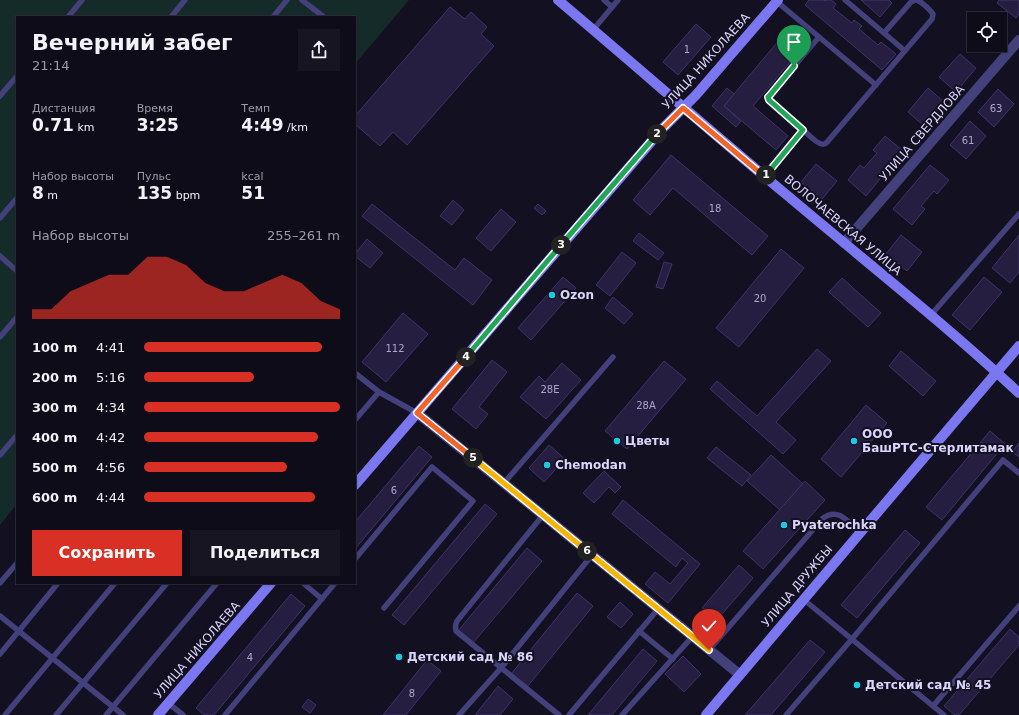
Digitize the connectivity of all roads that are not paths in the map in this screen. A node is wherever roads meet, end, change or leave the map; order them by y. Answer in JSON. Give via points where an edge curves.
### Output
{"nodes":[{"id":1,"x":82,"y":0,"type":"edge"},
{"id":2,"x":185,"y":0,"type":"edge"},
{"id":3,"x":288,"y":0,"type":"edge"},
{"id":4,"x":302,"y":0,"type":"edge"},
{"id":5,"x":558,"y":0,"type":"edge"},
{"id":6,"x":604,"y":0,"type":"edge"},
{"id":7,"x":618,"y":0,"type":"edge"},
{"id":8,"x":845,"y":0,"type":"edge"},
{"id":9,"x":916,"y":0,"type":"edge"},
{"id":10,"x":777,"y":1,"type":"edge"},
{"id":11,"x":612,"y":7,"type":"junction"},
{"id":12,"x":69,"y":16,"type":"edge"},
{"id":13,"x":172,"y":16,"type":"edge"},
{"id":14,"x":274,"y":16,"type":"edge"},
{"id":15,"x":323,"y":16,"type":"edge"},
{"id":16,"x":593,"y":30,"type":"junction"},
{"id":17,"x":884,"y":33,"type":"junction"},
{"id":18,"x":819,"y":37,"type":"junction"},
{"id":19,"x":1019,"y":40,"type":"edge"},
{"id":20,"x":905,"y":51,"type":"junction"},
{"id":21,"x":16,"y":77,"type":"edge"},
{"id":22,"x":876,"y":85,"type":"junction"},
{"id":23,"x":0,"y":96,"type":"edge"},
{"id":24,"x":683,"y":108,"type":"junction"},
{"id":25,"x":803,"y":130,"type":"junction"},
{"id":26,"x":765,"y":177,"type":"junction"},
{"id":27,"x":16,"y":199,"type":"edge"},
{"id":28,"x":1019,"y":214,"type":"edge"},
{"id":29,"x":0,"y":218,"type":"edge"},
{"id":30,"x":844,"y":243,"type":"junction"},
{"id":31,"x":0,"y":256,"type":"edge"},
{"id":32,"x":16,"y":270,"type":"edge"},
{"id":33,"x":930,"y":316,"type":"junction"},
{"id":34,"x":16,"y":318,"type":"edge"},
{"id":35,"x":0,"y":337,"type":"edge"},
{"id":36,"x":1019,"y":346,"type":"edge"},
{"id":37,"x":613,"y":357,"type":"dead end"},
{"id":38,"x":997,"y":373,"type":"junction"},
{"id":39,"x":356,"y":374,"type":"edge"},
{"id":40,"x":379,"y":392,"type":"junction"},
{"id":41,"x":1019,"y":393,"type":"edge"},
{"id":42,"x":417,"y":413,"type":"junction"},
{"id":43,"x":356,"y":419,"type":"edge"},
{"id":44,"x":16,"y":436,"type":"edge"},
{"id":45,"x":0,"y":455,"type":"edge"},
{"id":46,"x":1019,"y":473,"type":"edge"},
{"id":47,"x":504,"y":483,"type":"junction"},
{"id":48,"x":356,"y":484,"type":"edge"},
{"id":49,"x":543,"y":515,"type":"junction"},
{"id":50,"x":860,"y":532,"type":"junction"},
{"id":51,"x":592,"y":555,"type":"junction"},
{"id":52,"x":356,"y":558,"type":"edge"},
{"id":53,"x":16,"y":564,"type":"edge"},
{"id":54,"x":0,"y":584,"type":"edge"},
{"id":55,"x":57,"y":584,"type":"edge"},
{"id":56,"x":114,"y":584,"type":"edge"},
{"id":57,"x":166,"y":584,"type":"edge"},
{"id":58,"x":216,"y":584,"type":"edge"},
{"id":59,"x":270,"y":584,"type":"edge"},
{"id":60,"x":304,"y":584,"type":"edge"},
{"id":61,"x":334,"y":584,"type":"edge"},
{"id":62,"x":322,"y":599,"type":"junction"},
{"id":63,"x":803,"y":599,"type":"junction"},
{"id":64,"x":1019,"y":606,"type":"edge"},
{"id":65,"x":384,"y":608,"type":"dead end"},
{"id":66,"x":658,"y":609,"type":"junction"},
{"id":67,"x":0,"y":616,"type":"edge"},
{"id":68,"x":19,"y":631,"type":"junction"},
{"id":69,"x":640,"y":631,"type":"junction"},
{"id":70,"x":692,"y":636,"type":"junction"},
{"id":71,"x":852,"y":639,"type":"junction"},
{"id":72,"x":709,"y":650,"type":"junction"},
{"id":73,"x":0,"y":654,"type":"edge"},
{"id":74,"x":52,"y":658,"type":"junction"},
{"id":75,"x":673,"y":659,"type":"junction"},
{"id":76,"x":500,"y":668,"type":"junction"},
{"id":77,"x":739,"y":674,"type":"junction"},
{"id":78,"x":83,"y":683,"type":"junction"},
{"id":79,"x":168,"y":703,"type":"junction"},
{"id":80,"x":933,"y":706,"type":"junction"},
{"id":81,"x":113,"y":707,"type":"junction"},
{"id":82,"x":5,"y":715,"type":"edge"},
{"id":83,"x":56,"y":715,"type":"edge"},
{"id":84,"x":106,"y":715,"type":"edge"},
{"id":85,"x":123,"y":715,"type":"edge"},
{"id":86,"x":158,"y":715,"type":"edge"},
{"id":87,"x":183,"y":715,"type":"edge"},
{"id":88,"x":225,"y":715,"type":"edge"},
{"id":89,"x":459,"y":715,"type":"edge"},
{"id":90,"x":560,"y":715,"type":"edge"},
{"id":91,"x":569,"y":715,"type":"edge"},
{"id":92,"x":622,"y":715,"type":"edge"},
{"id":93,"x":706,"y":715,"type":"edge"},
{"id":94,"x":786,"y":715,"type":"edge"},
{"id":95,"x":944,"y":715,"type":"edge"}],
"edges":[{"from":1,"to":12,"type":"lane"},
{"from":2,"to":13,"type":"lane"},
{"from":3,"to":14,"type":"lane"},
{"from":4,"to":15,"type":"lane"},
{"from":5,"to":16,"type":"main road","name":"ВОЛОЧАЕВСКАЯ УЛИЦА"},
{"from":6,"to":11,"type":"lane"},
{"from":7,"to":11,"type":"lane"},
{"from":8,"to":17,"type":"lane"},
{"from":9,"to":17,"type":"lane","via":[[911,2]]},
{"from":9,"to":20,"type":"lane","via":[[931,11],[933,16]]},
{"from":10,"to":18,"type":"lane"},
{"from":10,"to":24,"type":"main road","name":"УЛИЦА НИКОЛАЕВА"},
{"from":11,"to":16,"type":"lane"},
{"from":16,"to":24,"type":"main road","name":"ВОЛОЧАЕВСКАЯ УЛИЦА"},
{"from":17,"to":20,"type":"lane"},
{"from":18,"to":22,"type":"lane"},
{"from":18,"to":25,"type":"lane","via":[[768,97]]},
{"from":19,"to":30,"type":"street","name":"УЛИЦА СВЕРДЛОВА"},
{"from":20,"to":22,"type":"lane"},
{"from":21,"to":23,"type":"lane"},
{"from":22,"to":25,"type":"lane","via":[[825,144],[819,143]]},
{"from":24,"to":26,"type":"main road","name":"ВОЛОЧАЕВСКАЯ УЛИЦА"},
{"from":24,"to":42,"type":"main road","name":"УЛИЦА НИКОЛАЕВА"},
{"from":25,"to":26,"type":"lane"},
{"from":26,"to":30,"type":"main road","name":"ВОЛОЧАЕВСКАЯ УЛИЦА"},
{"from":27,"to":29,"type":"lane"},
{"from":28,"to":33,"type":"lane"},
{"from":30,"to":33,"type":"main road","name":"ВОЛОЧАЕВСКАЯ УЛИЦА"},
{"from":31,"to":32,"type":"lane"},
{"from":33,"to":38,"type":"main road","name":"ВОЛОЧАЕВСКАЯ УЛИЦА"},
{"from":34,"to":35,"type":"lane"},
{"from":36,"to":38,"type":"main road","name":"УЛИЦА ДРУЖБЫ"},
{"from":37,"to":47,"type":"lane"},
{"from":38,"to":41,"type":"main road","name":"ВОЛОЧАЕВСКАЯ УЛИЦА"},
{"from":38,"to":50,"type":"main road","name":"УЛИЦА ДРУЖБЫ"},
{"from":39,"to":40,"type":"lane"},
{"from":40,"to":42,"type":"lane"},
{"from":40,"to":43,"type":"lane"},
{"from":42,"to":47,"type":"street"},
{"from":42,"to":48,"type":"main road","name":"УЛИЦА НИКОЛАЕВА"},
{"from":44,"to":45,"type":"lane"},
{"from":46,"to":71,"type":"lane","via":[[1003,460]]},
{"from":47,"to":49,"type":"street"},
{"from":49,"to":51,"type":"street"},
{"from":49,"to":76,"type":"lane","via":[[455,624],[456,631]]},
{"from":50,"to":63,"type":"main road","name":"УЛИЦА ДРУЖБЫ"},
{"from":50,"to":72,"type":"lane","via":[[840,515],[828,515],[823,518]]},
{"from":51,"to":66,"type":"street"},
{"from":51,"to":76,"type":"lane"},
{"from":52,"to":65,"type":"lane","via":[[432,467],[473,501]]},
{"from":53,"to":54,"type":"lane"},
{"from":55,"to":68,"type":"lane"},
{"from":56,"to":74,"type":"lane"},
{"from":57,"to":78,"type":"lane"},
{"from":58,"to":81,"type":"lane"},
{"from":59,"to":79,"type":"main road","name":"УЛИЦА НИКОЛАЕВА"},
{"from":60,"to":62,"type":"lane"},
{"from":61,"to":62,"type":"lane"},
{"from":62,"to":88,"type":"lane"},
{"from":63,"to":71,"type":"lane"},
{"from":63,"to":77,"type":"main road","name":"УЛИЦА ДРУЖБЫ"},
{"from":64,"to":80,"type":"lane"},
{"from":66,"to":69,"type":"lane"},
{"from":66,"to":70,"type":"street"},
{"from":67,"to":68,"type":"lane"},
{"from":68,"to":73,"type":"lane"},
{"from":68,"to":74,"type":"lane"},
{"from":69,"to":75,"type":"lane"},
{"from":69,"to":91,"type":"lane"},
{"from":70,"to":72,"type":"street"},
{"from":70,"to":75,"type":"lane"},
{"from":71,"to":80,"type":"lane"},
{"from":71,"to":94,"type":"lane"},
{"from":72,"to":77,"type":"street"},
{"from":74,"to":78,"type":"lane"},
{"from":74,"to":82,"type":"lane"},
{"from":75,"to":92,"type":"lane"},
{"from":76,"to":89,"type":"lane"},
{"from":76,"to":90,"type":"lane"},
{"from":77,"to":93,"type":"main road","name":"УЛИЦА ДРУЖБЫ"},
{"from":78,"to":81,"type":"lane"},
{"from":78,"to":83,"type":"lane"},
{"from":79,"to":86,"type":"main road","name":"УЛИЦА НИКОЛАЕВА"},
{"from":79,"to":87,"type":"lane"},
{"from":80,"to":95,"type":"lane"},
{"from":81,"to":84,"type":"lane"},
{"from":81,"to":85,"type":"lane"}]}
